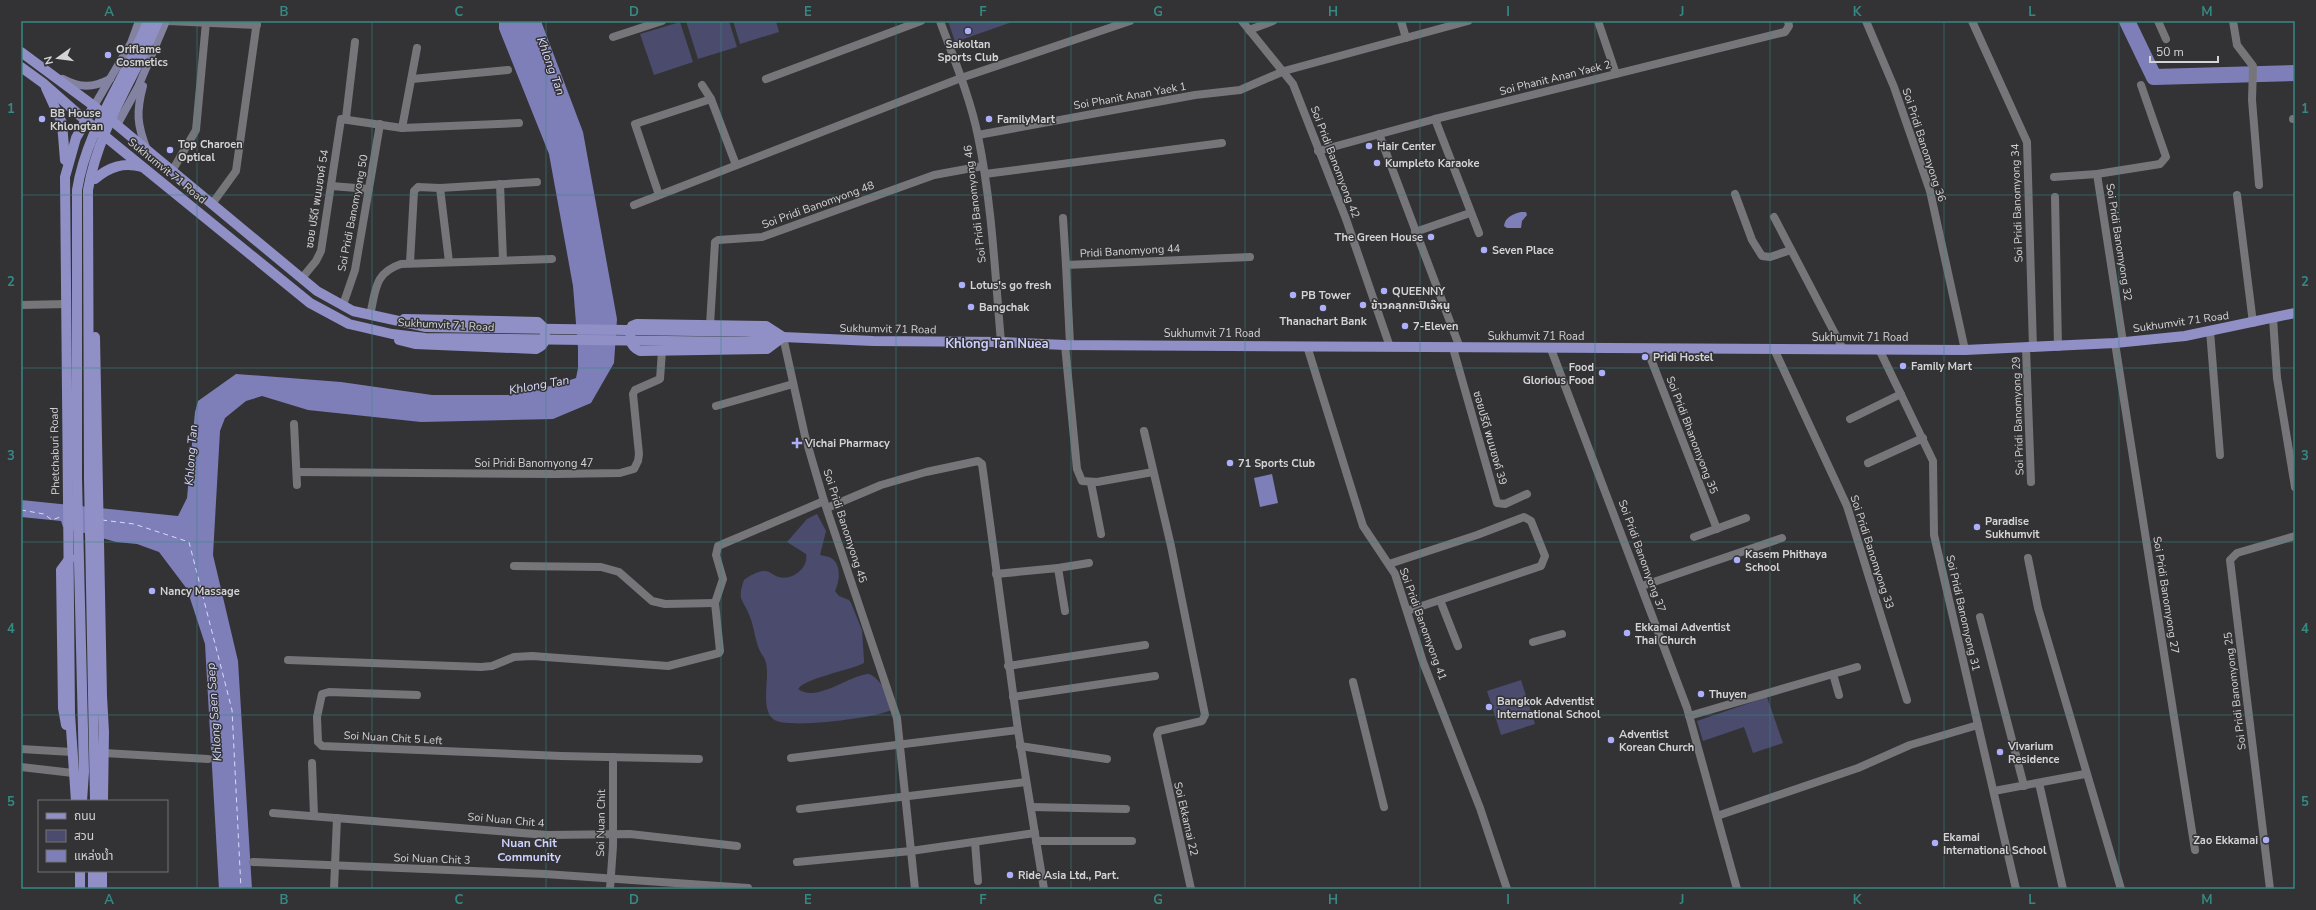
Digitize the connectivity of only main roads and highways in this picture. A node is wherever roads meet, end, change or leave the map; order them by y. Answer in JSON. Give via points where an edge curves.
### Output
{"nodes":[{"id":1,"x":139,"y":21,"type":"edge"},
{"id":2,"x":148,"y":21,"type":"edge"},
{"id":3,"x":158,"y":21,"type":"edge"},
{"id":4,"x":167,"y":21,"type":"edge"},
{"id":5,"x":21,"y":52,"type":"edge"},
{"id":6,"x":21,"y":67,"type":"edge"},
{"id":7,"x":146,"y":69,"type":"junction"},
{"id":8,"x":50,"y":74,"type":"junction"},
{"id":9,"x":112,"y":77,"type":"junction"},
{"id":10,"x":43,"y":83,"type":"junction"},
{"id":11,"x":94,"y":106,"type":"junction"},
{"id":12,"x":85,"y":120,"type":"junction"},
{"id":13,"x":117,"y":125,"type":"junction"},
{"id":14,"x":109,"y":139,"type":"junction"},
{"id":15,"x":147,"y":150,"type":"junction"},
{"id":16,"x":146,"y":168,"type":"junction"},
{"id":17,"x":65,"y":177,"type":"junction"},
{"id":18,"x":95,"y":179,"type":"junction"},
{"id":19,"x":94,"y":285,"type":"junction"},
{"id":20,"x":67,"y":304,"type":"junction"},
{"id":21,"x":2295,"y":313,"type":"edge"},
{"id":22,"x":394,"y":321,"type":"junction"},
{"id":23,"x":82,"y":329,"type":"junction"},
{"id":24,"x":392,"y":334,"type":"junction"},
{"id":25,"x":778,"y":338,"type":"junction"},
{"id":26,"x":83,"y":498,"type":"dead end"},
{"id":27,"x":104,"y":732,"type":"junction"},
{"id":28,"x":71,"y":737,"type":"junction"},
{"id":29,"x":76,"y":800,"type":"edge"},
{"id":30,"x":82,"y":800,"type":"edge"},
{"id":31,"x":95,"y":800,"type":"edge"},
{"id":32,"x":103,"y":800,"type":"edge"},
{"id":33,"x":80,"y":872,"type":"edge"},
{"id":34,"x":93,"y":872,"type":"edge"},
{"id":35,"x":102,"y":872,"type":"edge"},
{"id":36,"x":80,"y":889,"type":"edge"},
{"id":37,"x":93,"y":889,"type":"edge"},
{"id":38,"x":102,"y":889,"type":"edge"}],
"edges":[{"from":1,"to":9,"type":"main road","via":[[131,43]]},
{"from":2,"to":30,"type":"main road","name":"Phetchaburi Road","via":[[140,44],[91,136],[80,170],[76,211],[77,478],[84,772]]},
{"from":3,"to":31,"type":"main road","via":[[96,154],[88,190],[89,478]]},
{"from":4,"to":7,"type":"main road"},
{"from":5,"to":8,"type":"main road","name":"Sukhumvit 71 Road"},
{"from":6,"to":10,"type":"main road","name":"Sukhumvit 71 Road"},
{"from":7,"to":13,"type":"main road"},
{"from":7,"to":15,"type":"main road","via":[[137,112],[140,134]]},
{"from":8,"to":9,"type":"main road","via":[[81,86],[99,85]]},
{"from":8,"to":11,"type":"main road","name":"Sukhumvit 71 Road"},
{"from":9,"to":11,"type":"main road"},
{"from":10,"to":12,"type":"main road","name":"Sukhumvit 71 Road"},
{"from":10,"to":17,"type":"main road","via":[[62,123]]},
{"from":11,"to":12,"type":"main road","name":"Phetchaburi Road"},
{"from":11,"to":13,"type":"main road","name":"Sukhumvit 71 Road"},
{"from":12,"to":14,"type":"main road","name":"Sukhumvit 71 Road"},
{"from":12,"to":17,"type":"main road","name":"Phetchaburi Road","via":[[76,138]]},
{"from":13,"to":14,"type":"main road"},
{"from":13,"to":15,"type":"main road","name":"Sukhumvit 71 Road"},
{"from":14,"to":16,"type":"main road","name":"Sukhumvit 71 Road"},
{"from":14,"to":18,"type":"main road"},
{"from":15,"to":22,"type":"main road","name":"Sukhumvit 71 Road","via":[[317,291],[353,311]]},
{"from":16,"to":18,"type":"main road","via":[[117,165]]},
{"from":16,"to":24,"type":"main road","name":"Sukhumvit 71 Road","via":[[310,303],[348,324]]},
{"from":17,"to":20,"type":"main road","name":"Phetchaburi Road"},
{"from":18,"to":19,"type":"main road"},
{"from":19,"to":23,"type":"main road"},
{"from":19,"to":27,"type":"main road"},
{"from":20,"to":23,"type":"main road"},
{"from":20,"to":28,"type":"main road","name":"Phetchaburi Road"},
{"from":21,"to":25,"type":"main road","name":"Sukhumvit 71 Road","via":[[2210,331],[2119,343],[1965,350],[1551,349]]},
{"from":22,"to":24,"type":"main road","via":[[410,318],[538,322],[543,326],[545,342],[542,347],[536,349],[422,345],[399,340]]},
{"from":22,"to":25,"type":"main road","name":"Sukhumvit 71 Road","via":[[426,327],[763,332]]},
{"from":23,"to":26,"type":"main road"},
{"from":24,"to":25,"type":"main road","name":"Sukhumvit 71 Road","via":[[469,340],[762,342]]},
{"from":25,"to":25,"type":"main road","via":[[766,326],[637,324],[632,326],[630,342],[640,351],[767,349]]},
{"from":27,"to":28,"type":"main road","via":[[108,698],[104,566],[97,557],[89,553],[78,554],[69,558],[61,570],[63,708],[65,723]]},
{"from":27,"to":32,"type":"main road"},
{"from":28,"to":29,"type":"main road","name":"Phetchaburi Road"},
{"from":33,"to":36,"type":"main road"},
{"from":34,"to":37,"type":"main road"},
{"from":35,"to":38,"type":"main road"}]}
